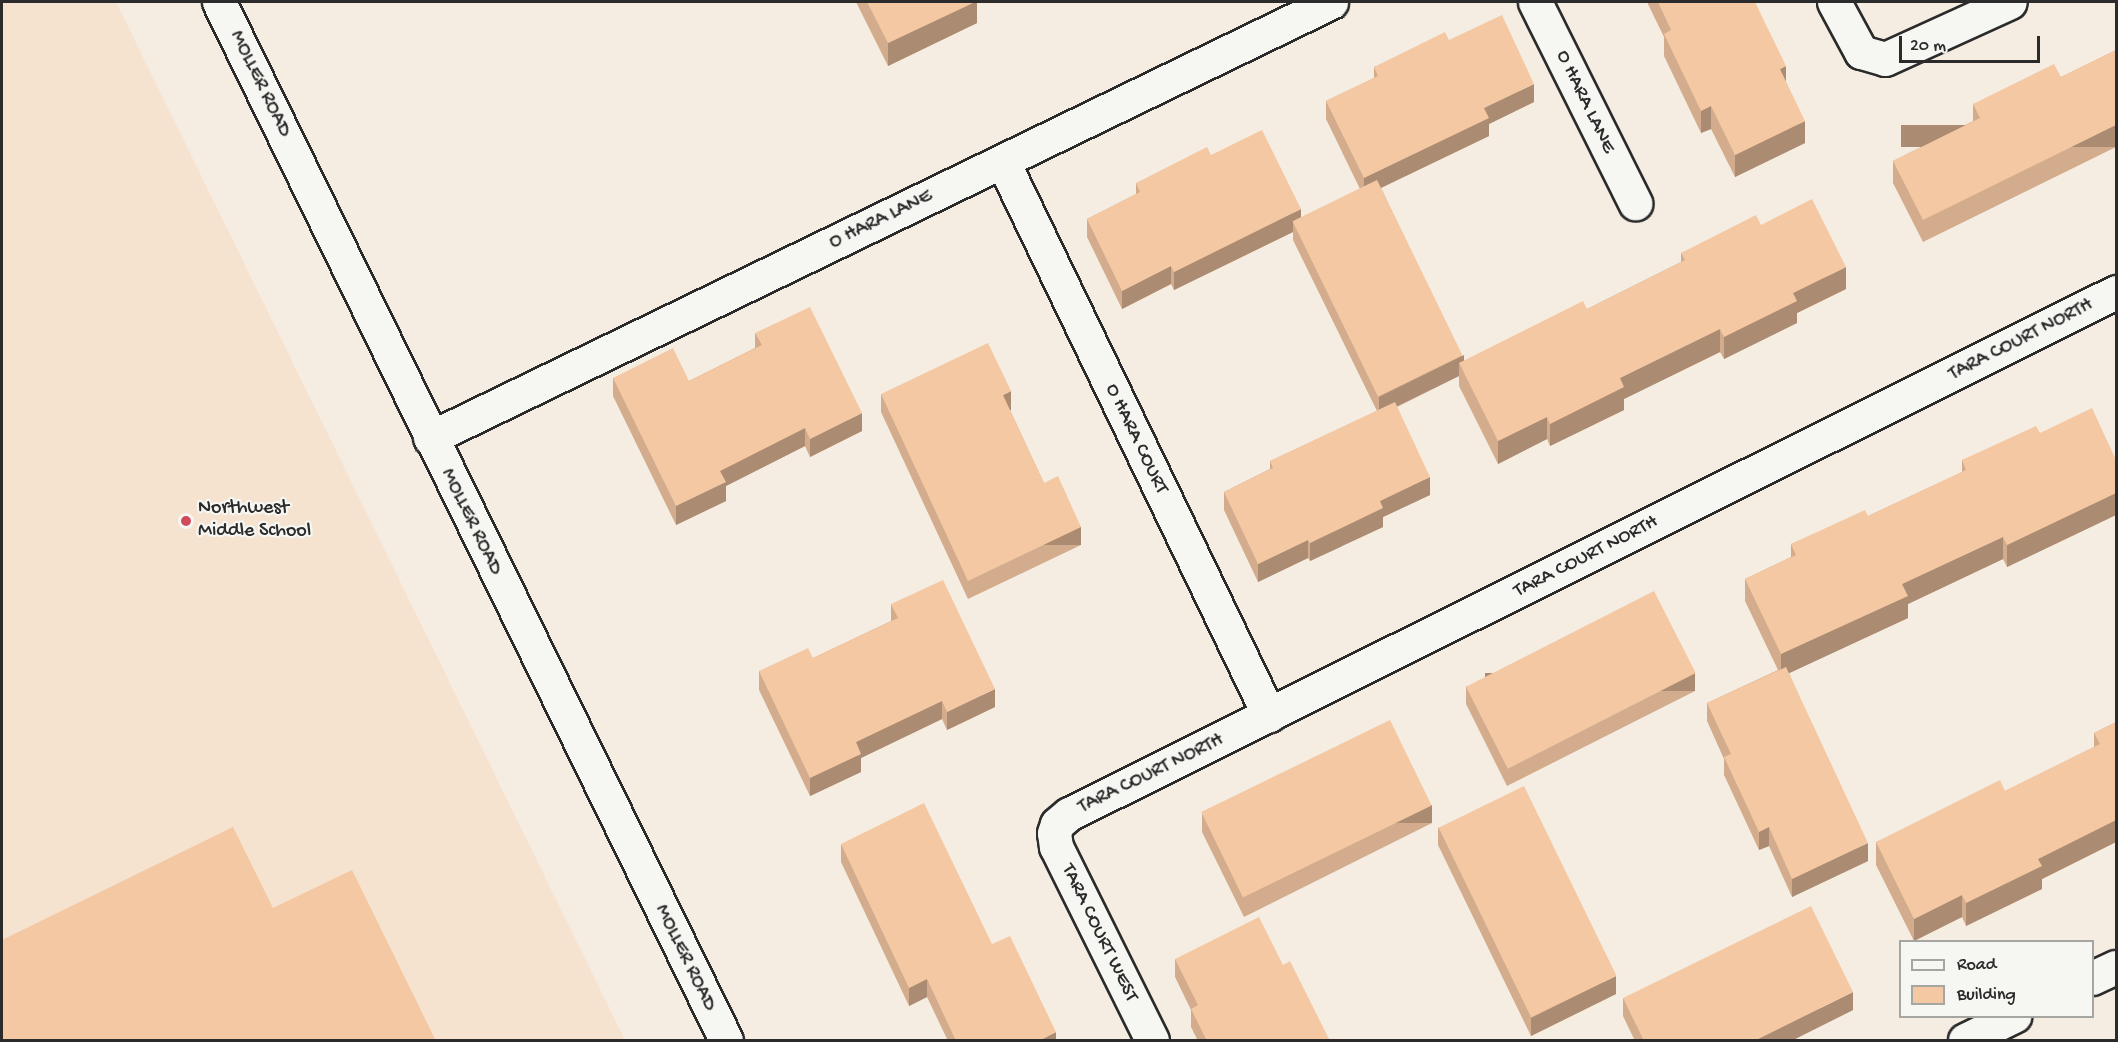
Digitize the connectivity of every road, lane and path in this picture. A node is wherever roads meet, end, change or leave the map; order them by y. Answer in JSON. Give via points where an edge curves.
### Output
{"nodes":[{"id":1,"x":219,"y":2,"type":"edge"},
{"id":2,"x":1332,"y":2,"type":"edge"},
{"id":3,"x":1535,"y":2,"type":"edge"},
{"id":4,"x":1834,"y":2,"type":"edge"},
{"id":5,"x":2010,"y":2,"type":"edge"},
{"id":6,"x":1977,"y":9,"type":"edge"},
{"id":7,"x":1003,"y":162,"type":"junction"},
{"id":8,"x":1635,"y":203,"type":"dead end"},
{"id":9,"x":2116,"y":292,"type":"edge"},
{"id":10,"x":430,"y":438,"type":"junction"},
{"id":11,"x":1269,"y":715,"type":"junction"},
{"id":12,"x":1057,"y":824,"type":"joint"},
{"id":13,"x":2116,"y":967,"type":"edge"},
{"id":14,"x":2094,"y":977,"type":"edge"},
{"id":15,"x":2012,"y":1018,"type":"edge"},
{"id":16,"x":726,"y":1041,"type":"edge"},
{"id":17,"x":1152,"y":1041,"type":"edge"},
{"id":18,"x":1965,"y":1041,"type":"edge"}],
"edges":[{"from":1,"to":10,"type":"street","name":"MOLLER ROAD"},
{"from":2,"to":7,"type":"street","name":"O HARA LANE"},
{"from":3,"to":8,"type":"street","name":"O HARA LANE"},
{"from":4,"to":6,"type":"street","via":[[1861,52],[1885,59]]},
{"from":5,"to":6,"type":"street"},
{"from":7,"to":10,"type":"street","name":"O HARA LANE"},
{"from":7,"to":11,"type":"street","name":"O HARA COURT"},
{"from":9,"to":11,"type":"street","name":"TARA COURT NORTH"},
{"from":10,"to":16,"type":"street","name":"MOLLER ROAD"},
{"from":11,"to":12,"type":"street","name":"TARA COURT NORTH","via":[[1069,814]]},
{"from":12,"to":17,"type":"street","name":"TARA COURT WEST","via":[[1056,847]]},
{"from":13,"to":14,"type":"street"},
{"from":15,"to":18,"type":"street"}]}
